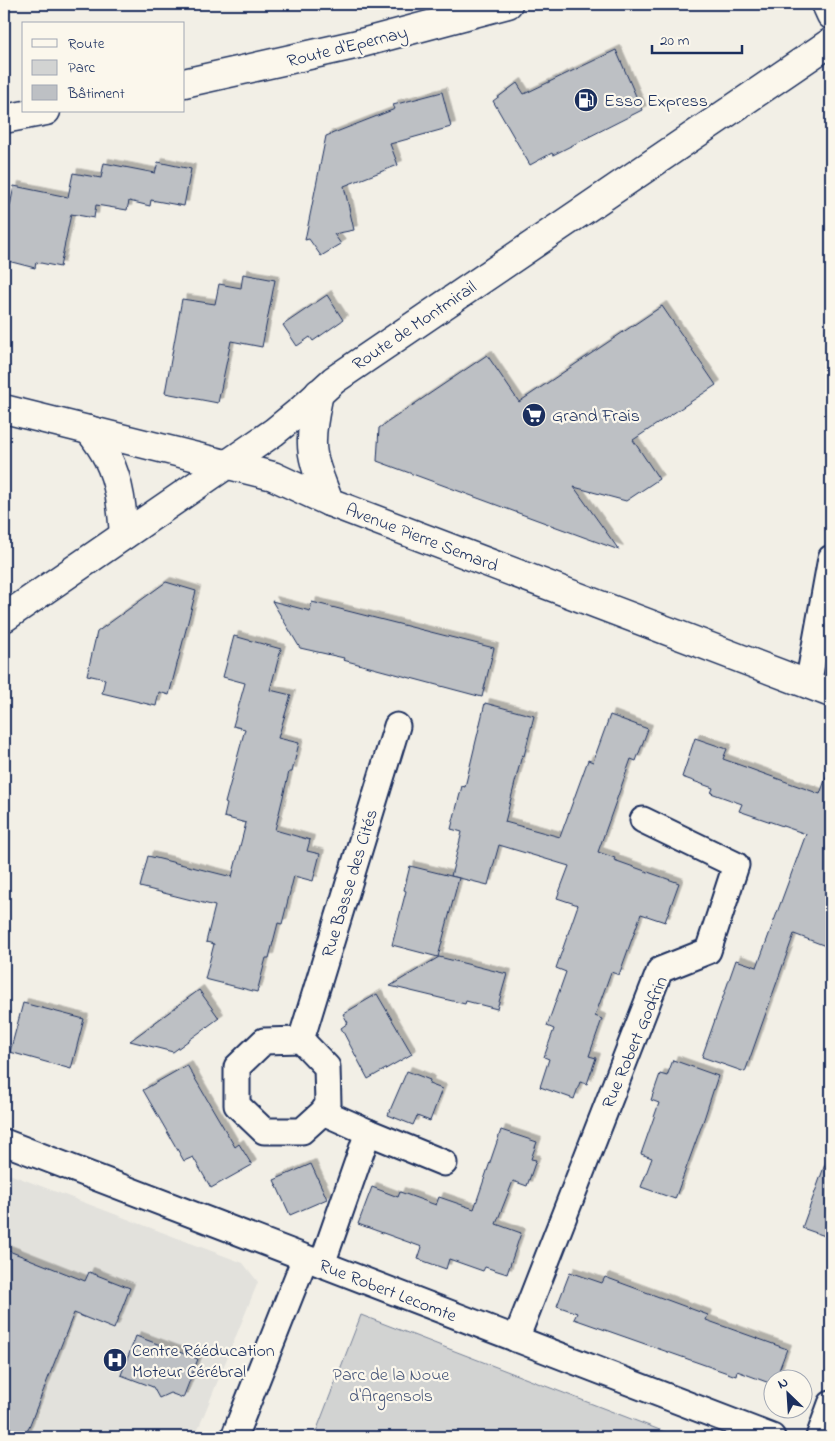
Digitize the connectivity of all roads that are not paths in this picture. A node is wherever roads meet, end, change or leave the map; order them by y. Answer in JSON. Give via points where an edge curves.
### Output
{"nodes":[{"id":1,"x":508,"y":4,"type":"edge"},
{"id":2,"x":826,"y":4,"type":"edge"},
{"id":3,"x":831,"y":15,"type":"edge"},
{"id":4,"x":831,"y":42,"type":"edge"},
{"id":5,"x":185,"y":83,"type":"edge"},
{"id":6,"x":41,"y":112,"type":"edge"},
{"id":7,"x":4,"y":119,"type":"edge"},
{"id":8,"x":320,"y":393,"type":"junction"},
{"id":9,"x":4,"y":409,"type":"edge"},
{"id":10,"x":90,"y":430,"type":"junction"},
{"id":11,"x":226,"y":465,"type":"junction"},
{"id":12,"x":329,"y":502,"type":"junction"},
{"id":13,"x":124,"y":535,"type":"junction"},
{"id":14,"x":831,"y":558,"type":"edge"},
{"id":15,"x":4,"y":618,"type":"edge"},
{"id":16,"x":820,"y":689,"type":"edge"},
{"id":17,"x":398,"y":726,"type":"dead end"},
{"id":18,"x":643,"y":820,"type":"dead end"},
{"id":19,"x":301,"y":1040,"type":"junction"},
{"id":20,"x":324,"y":1112,"type":"junction"},
{"id":21,"x":368,"y":1132,"type":"junction"},
{"id":22,"x":4,"y":1142,"type":"edge"},
{"id":23,"x":444,"y":1163,"type":"dead end"},
{"id":24,"x":313,"y":1261,"type":"junction"},
{"id":25,"x":516,"y":1339,"type":"junction"},
{"id":26,"x":831,"y":1404,"type":"edge"},
{"id":27,"x":234,"y":1437,"type":"edge"},
{"id":28,"x":772,"y":1437,"type":"edge"},
{"id":29,"x":819,"y":1437,"type":"edge"}],
"edges":[{"from":1,"to":5,"type":"main road","name":"Route d'Epernay","via":[[354,45]]},
{"from":2,"to":3,"type":"main road"},
{"from":4,"to":8,"type":"main road","name":"Route de Montmirail","via":[[428,315]]},
{"from":6,"to":7,"type":"main road"},
{"from":8,"to":11,"type":"main road","name":"Route de Montmirail","via":[[274,432]]},
{"from":8,"to":12,"type":"main road","via":[[311,442],[315,465]]},
{"from":9,"to":10,"type":"main road","name":"Avenue Pierre Semard"},
{"from":10,"to":11,"type":"main road","name":"Avenue Pierre Semard"},
{"from":10,"to":13,"type":"main road","via":[[115,475]]},
{"from":11,"to":12,"type":"main road","name":"Avenue Pierre Semard","via":[[272,476]]},
{"from":11,"to":13,"type":"main road","name":"Route de Montmirail"},
{"from":12,"to":16,"type":"main road","name":"Avenue Pierre Semard"},
{"from":13,"to":15,"type":"main road","name":"Route de Montmirail"},
{"from":14,"to":16,"type":"street"},
{"from":17,"to":19,"type":"street","name":"Rue Basse des Cités"},
{"from":18,"to":25,"type":"street","name":"Rue Robert Godfrin","via":[[736,864],[708,951],[660,970]]},
{"from":19,"to":20,"type":"street","via":[[327,1066],[328,1104]]},
{"from":19,"to":20,"type":"street","via":[[264,1041],[237,1067],[238,1105],[264,1131],[302,1131]]},
{"from":20,"to":21,"type":"street"},
{"from":21,"to":23,"type":"street"},
{"from":21,"to":24,"type":"street"},
{"from":22,"to":24,"type":"street","name":"Rue Robert Lecomte"},
{"from":24,"to":25,"type":"street","name":"Rue Robert Lecomte"},
{"from":24,"to":27,"type":"street"},
{"from":25,"to":28,"type":"street","name":"Rue Robert Lecomte"},
{"from":26,"to":29,"type":"street"}]}
